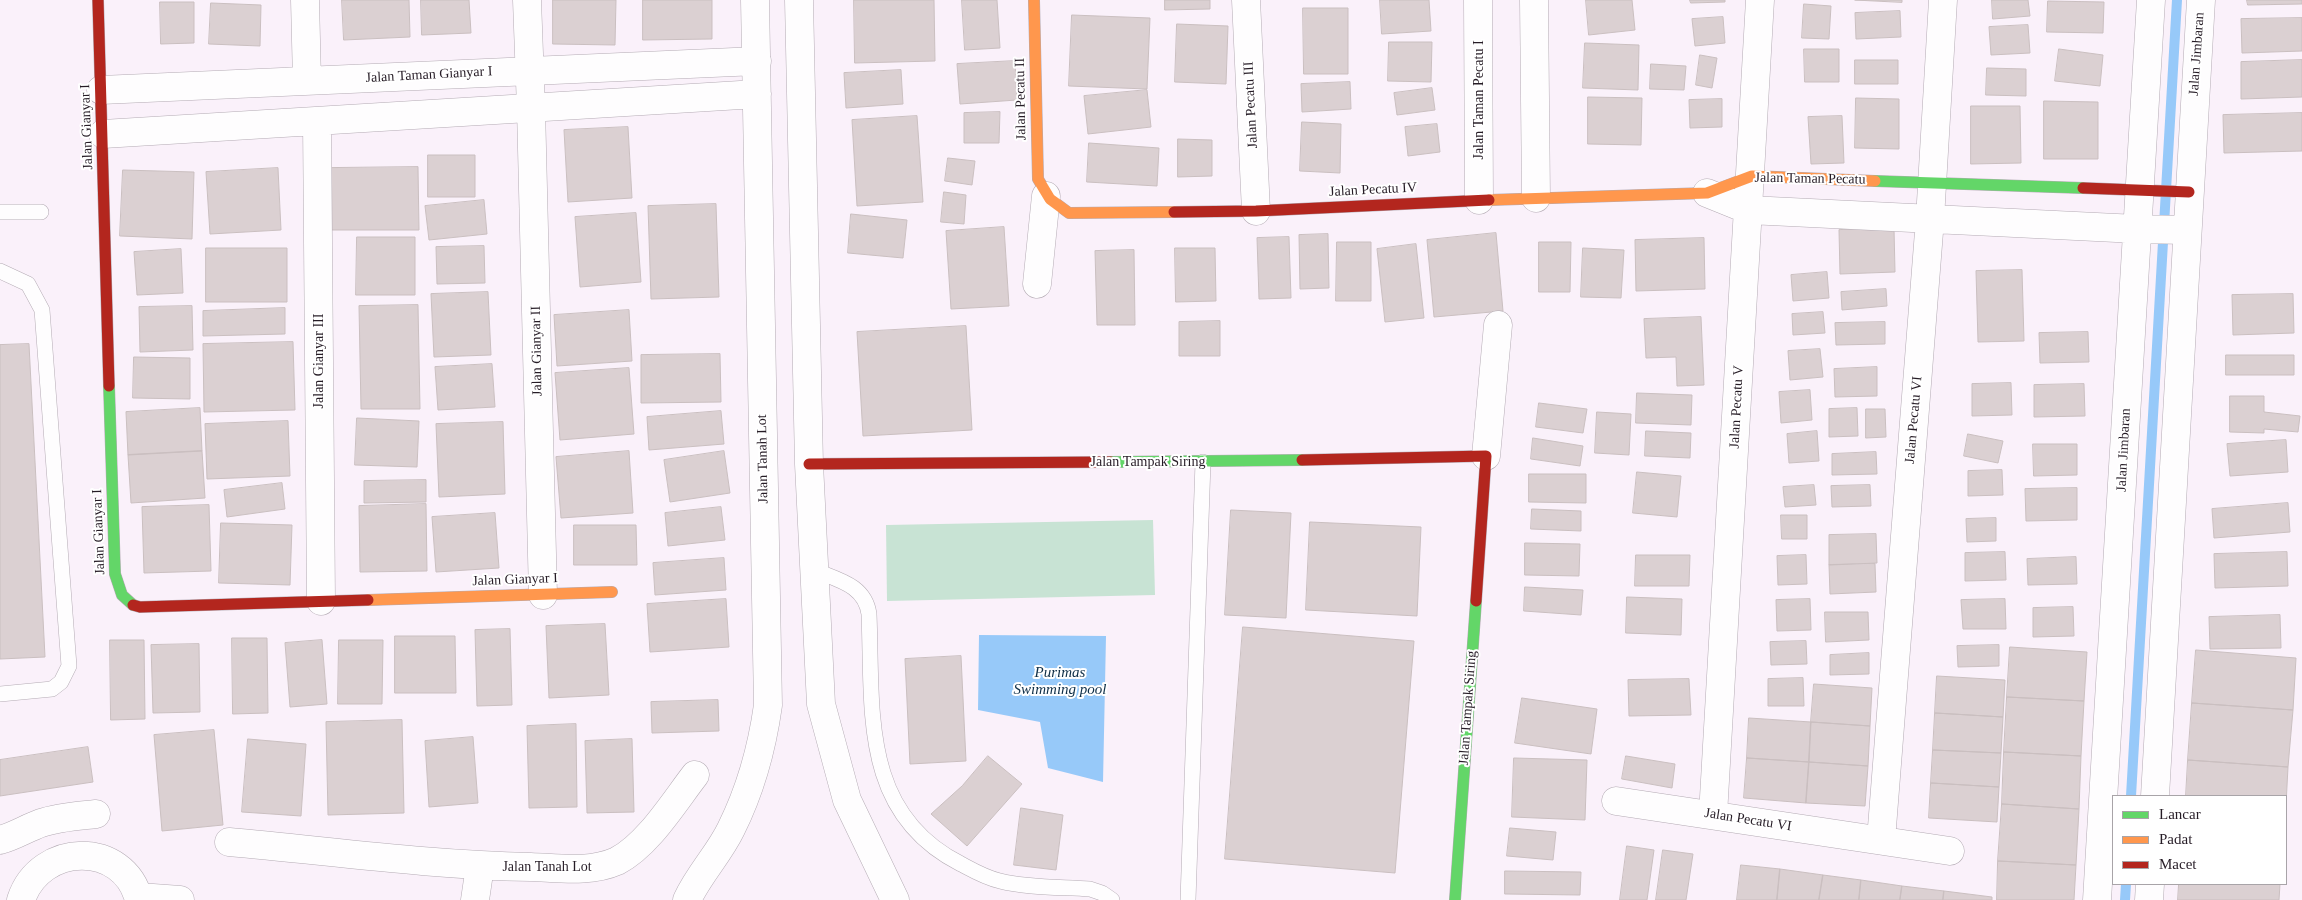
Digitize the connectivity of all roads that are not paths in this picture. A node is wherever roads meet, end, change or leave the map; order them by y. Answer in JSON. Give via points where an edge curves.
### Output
{"nodes":[{"id":1,"x":98,"y":0,"type":"edge"},
{"id":2,"x":305,"y":0,"type":"edge"},
{"id":3,"x":527,"y":0,"type":"edge"},
{"id":4,"x":755,"y":0,"type":"edge"},
{"id":5,"x":799,"y":0,"type":"edge"},
{"id":6,"x":1034,"y":0,"type":"edge"},
{"id":7,"x":1246,"y":0,"type":"edge"},
{"id":8,"x":1478,"y":0,"type":"edge"},
{"id":9,"x":1534,"y":0,"type":"edge"},
{"id":10,"x":1760,"y":0,"type":"edge"},
{"id":11,"x":1943,"y":0,"type":"edge"},
{"id":12,"x":2151,"y":0,"type":"edge"},
{"id":13,"x":2201,"y":0,"type":"edge"},
{"id":14,"x":757,"y":61,"type":"junction"},
{"id":15,"x":529,"y":71,"type":"junction"},
{"id":16,"x":307,"y":81,"type":"junction"},
{"id":17,"x":101,"y":90,"type":"junction"},
{"id":18,"x":757,"y":94,"type":"junction"},
{"id":19,"x":531,"y":108,"type":"junction"},
{"id":20,"x":317,"y":121,"type":"junction"},
{"id":21,"x":102,"y":134,"type":"junction"},
{"id":22,"x":1752,"y":176,"type":"junction"},
{"id":23,"x":1933,"y":182,"type":"junction"},
{"id":24,"x":2144,"y":191,"type":"junction"},
{"id":25,"x":2182,"y":192,"type":"junction"},
{"id":26,"x":1707,"y":193,"type":"junction"},
{"id":27,"x":1046,"y":196,"type":"junction"},
{"id":28,"x":1536,"y":198,"type":"junction"},
{"id":29,"x":1479,"y":200,"type":"junction"},
{"id":30,"x":1749,"y":210,"type":"junction"},
{"id":31,"x":1256,"y":211,"type":"junction"},
{"id":32,"x":0,"y":212,"type":"edge"},
{"id":33,"x":41,"y":212,"type":"dead end"},
{"id":34,"x":1930,"y":218,"type":"junction"},
{"id":35,"x":2142,"y":229,"type":"junction"},
{"id":36,"x":2181,"y":230,"type":"junction"},
{"id":37,"x":0,"y":271,"type":"edge"},
{"id":38,"x":1037,"y":284,"type":"dead end"},
{"id":39,"x":1498,"y":325,"type":"dead end"},
{"id":40,"x":1486,"y":456,"type":"junction"},
{"id":41,"x":1203,"y":462,"type":"junction"},
{"id":42,"x":810,"y":464,"type":"junction"},
{"id":43,"x":814,"y":570,"type":"junction"},
{"id":44,"x":612,"y":592,"type":"dead end"},
{"id":45,"x":543,"y":595,"type":"junction"},
{"id":46,"x":321,"y":602,"type":"junction"},
{"id":47,"x":0,"y":694,"type":"edge"},
{"id":48,"x":696,"y":775,"type":"dead end"},
{"id":49,"x":2155,"y":795,"type":"edge"},
{"id":50,"x":1616,"y":801,"type":"dead end"},
{"id":51,"x":96,"y":814,"type":"dead end"},
{"id":52,"x":1713,"y":815,"type":"junction"},
{"id":53,"x":0,"y":840,"type":"edge"},
{"id":54,"x":1881,"y":840,"type":"junction"},
{"id":55,"x":229,"y":842,"type":"dead end"},
{"id":56,"x":1950,"y":851,"type":"dead end"},
{"id":57,"x":480,"y":866,"type":"junction"},
{"id":58,"x":2150,"y":885,"type":"edge"},
{"id":59,"x":15,"y":895,"type":"edge"},
{"id":60,"x":139,"y":899,"type":"edge"},
{"id":61,"x":180,"y":900,"type":"edge"},
{"id":62,"x":475,"y":900,"type":"edge"},
{"id":63,"x":687,"y":900,"type":"edge"},
{"id":64,"x":894,"y":900,"type":"edge"},
{"id":65,"x":1112,"y":900,"type":"edge"},
{"id":66,"x":1188,"y":900,"type":"edge"},
{"id":67,"x":1455,"y":900,"type":"edge"},
{"id":68,"x":2097,"y":900,"type":"edge"},
{"id":69,"x":2149,"y":900,"type":"edge"}],
"edges":[{"from":1,"to":17,"type":"street","name":"Jalan Gianyar I"},
{"from":2,"to":16,"type":"street"},
{"from":3,"to":15,"type":"street","name":"Jalan Gianyar II"},
{"from":4,"to":14,"type":"street","name":"Jalan Tanah Lot"},
{"from":5,"to":42,"type":"street"},
{"from":6,"to":27,"type":"street","name":"Jalan Pecatu II","via":[[1038,178]]},
{"from":7,"to":31,"type":"street","name":"Jalan Pecatu III"},
{"from":8,"to":29,"type":"street","name":"Jalan Taman Pecatu I"},
{"from":9,"to":28,"type":"street"},
{"from":10,"to":22,"type":"street","name":"Jalan Pecatu V"},
{"from":11,"to":23,"type":"street","name":"Jalan Pecatu VI"},
{"from":12,"to":24,"type":"street","name":"Jalan Jimbaran"},
{"from":13,"to":25,"type":"street","name":"Jalan Jimbaran"},
{"from":14,"to":15,"type":"street","name":"Jalan Taman Gianyar I"},
{"from":14,"to":18,"type":"street","name":"Jalan Tanah Lot"},
{"from":15,"to":16,"type":"street","name":"Jalan Taman Gianyar I"},
{"from":15,"to":19,"type":"street","name":"Jalan Gianyar II"},
{"from":16,"to":17,"type":"street","name":"Jalan Taman Gianyar I"},
{"from":17,"to":21,"type":"street","name":"Jalan Gianyar I"},
{"from":18,"to":19,"type":"street"},
{"from":18,"to":63,"type":"street","name":"Jalan Tanah Lot","via":[[768,705],[752,781],[731,829]]},
{"from":19,"to":20,"type":"street"},
{"from":19,"to":45,"type":"street","name":"Jalan Gianyar II"},
{"from":20,"to":21,"type":"street"},
{"from":20,"to":46,"type":"street","name":"Jalan Gianyar III"},
{"from":21,"to":46,"type":"street","name":"Jalan Gianyar I","via":[[114,574],[120,596],[125,602],[140,607]]},
{"from":22,"to":23,"type":"street","name":"Jalan Taman Pecatu"},
{"from":22,"to":26,"type":"street","name":"Jalan Taman Pecatu"},
{"from":22,"to":30,"type":"street","name":"Jalan Pecatu V"},
{"from":23,"to":24,"type":"street","name":"Jalan Taman Pecatu"},
{"from":23,"to":34,"type":"street","name":"Jalan Pecatu VI"},
{"from":24,"to":25,"type":"street","name":"Jalan Taman Pecatu"},
{"from":24,"to":35,"type":"street","name":"Jalan Jimbaran"},
{"from":25,"to":36,"type":"street","name":"Jalan Jimbaran"},
{"from":26,"to":28,"type":"street","name":"Jalan Pecatu IV"},
{"from":26,"to":30,"type":"street"},
{"from":27,"to":31,"type":"street","name":"Jalan Pecatu IV","via":[[1069,213]]},
{"from":27,"to":38,"type":"street"},
{"from":28,"to":29,"type":"street","name":"Jalan Pecatu IV"},
{"from":29,"to":31,"type":"street","name":"Jalan Pecatu IV"},
{"from":30,"to":34,"type":"street"},
{"from":30,"to":52,"type":"street","name":"Jalan Pecatu V"},
{"from":32,"to":33,"type":"lane"},
{"from":34,"to":35,"type":"street"},
{"from":34,"to":54,"type":"street","name":"Jalan Pecatu VI"},
{"from":35,"to":36,"type":"street"},
{"from":35,"to":68,"type":"street","name":"Jalan Jimbaran"},
{"from":36,"to":49,"type":"street","name":"Jalan Jimbaran"},
{"from":37,"to":47,"type":"lane","via":[[28,284],[42,310],[69,666],[62,682],[52,690]]},
{"from":39,"to":40,"type":"street","name":"Jalan Tampak Siring"},
{"from":40,"to":41,"type":"street","name":"Jalan Tampak Siring"},
{"from":40,"to":67,"type":"street","name":"Jalan Tampak Siring"},
{"from":41,"to":42,"type":"street","name":"Jalan Tampak Siring"},
{"from":41,"to":66,"type":"lane"},
{"from":42,"to":43,"type":"street"},
{"from":43,"to":64,"type":"street","via":[[821,704],[847,800]]},
{"from":43,"to":65,"type":"lane","via":[[852,585],[866,600],[874,735],[880,768],[903,816],[922,839],[946,856],[1000,881],[1090,889]]},
{"from":44,"to":45,"type":"street","name":"Jalan Gianyar I"},
{"from":45,"to":46,"type":"street","name":"Jalan Gianyar I"},
{"from":48,"to":57,"type":"street","name":"Jalan Tanah Lot","via":[[641,843],[616,861],[590,869]]},
{"from":50,"to":52,"type":"street","name":"Jalan Pecatu VI"},
{"from":51,"to":53,"type":"street","via":[[59,818]]},
{"from":52,"to":54,"type":"street","name":"Jalan Pecatu VI"},
{"from":54,"to":56,"type":"street","name":"Jalan Pecatu VI"},
{"from":55,"to":57,"type":"street","name":"Jalan Tanah Lot"},
{"from":57,"to":62,"type":"street"},
{"from":58,"to":69,"type":"street"},
{"from":59,"to":60,"type":"street","via":[[48,863],[84,855],[102,858],[118,868],[131,881]]},
{"from":60,"to":61,"type":"street"}]}
